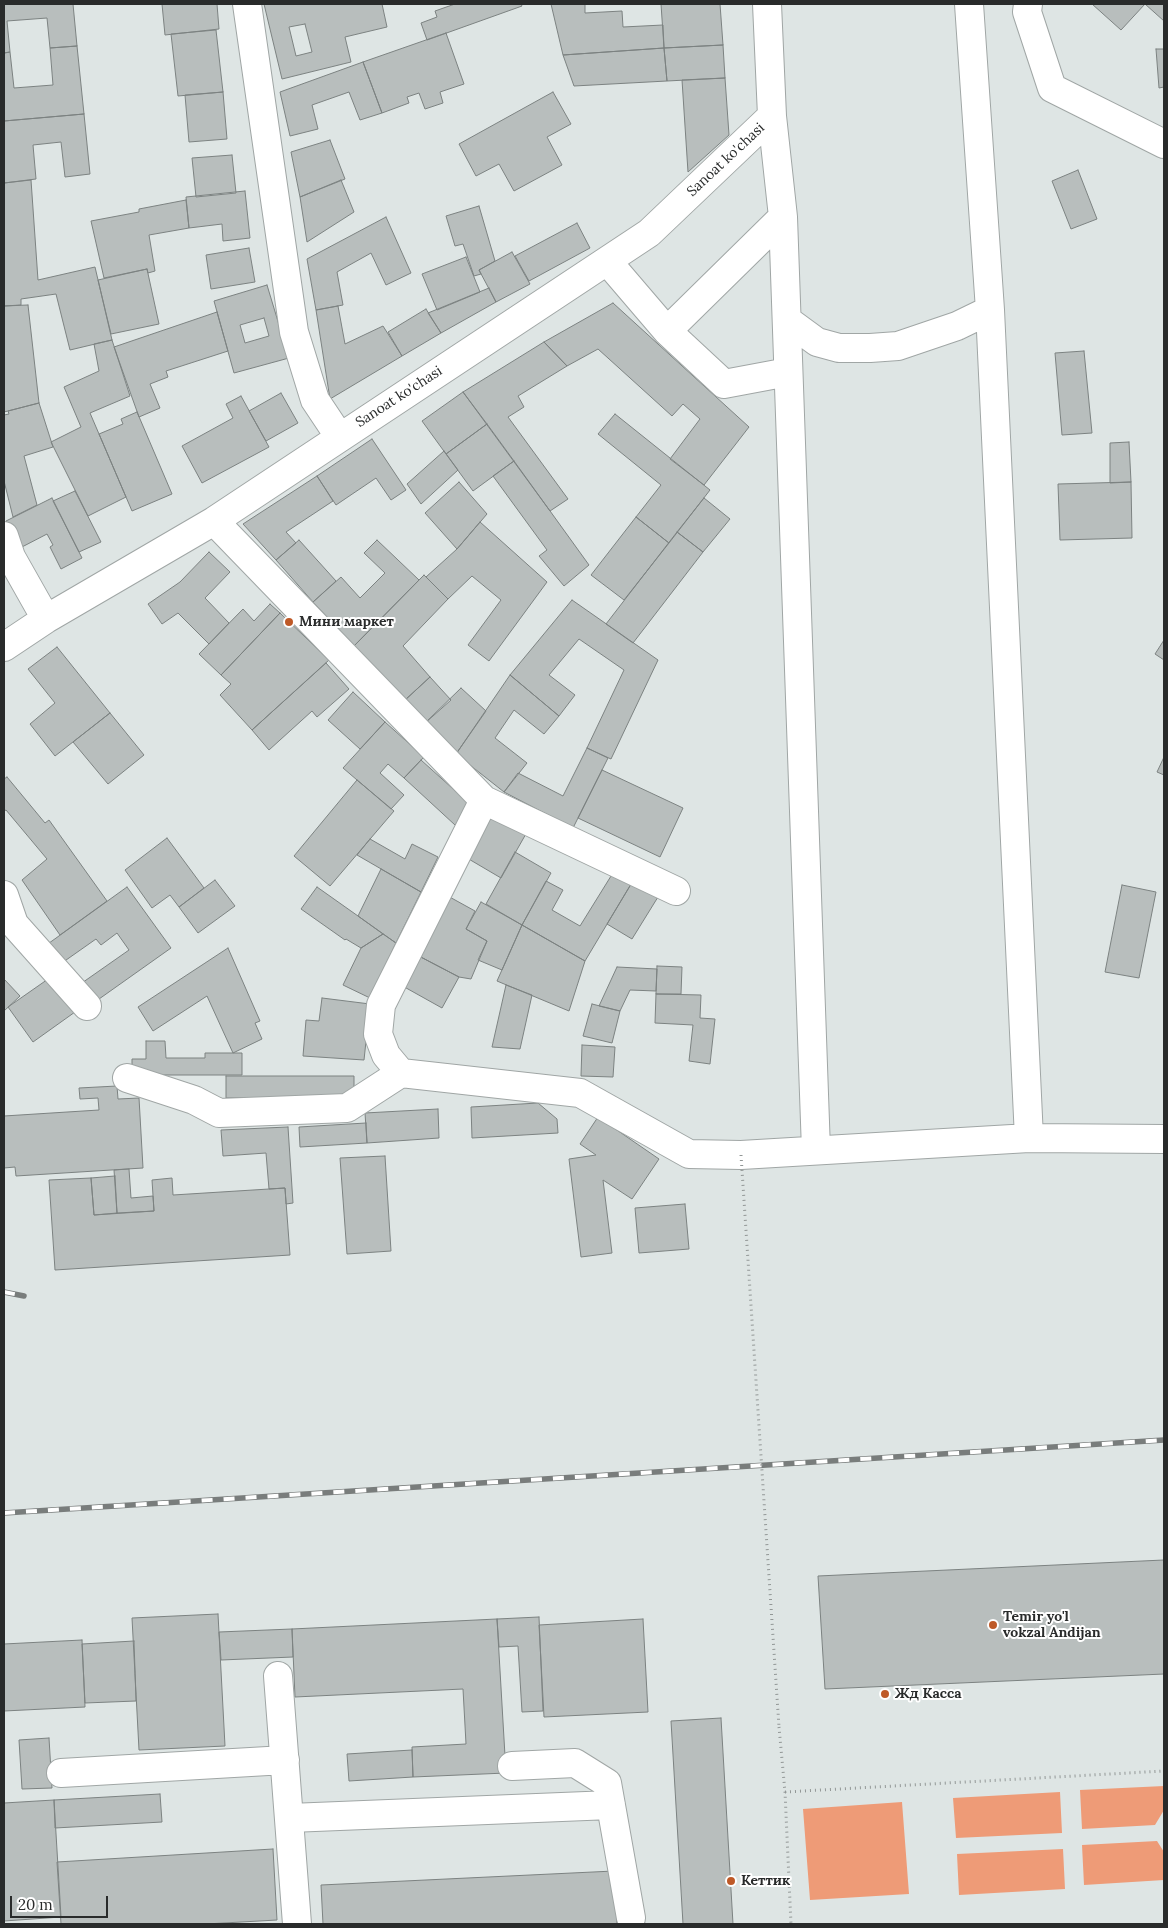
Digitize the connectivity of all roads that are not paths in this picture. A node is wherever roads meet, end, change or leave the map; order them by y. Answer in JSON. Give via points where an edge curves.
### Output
{"nodes":[{"id":1,"x":247,"y":4,"type":"edge"},
{"id":2,"x":767,"y":4,"type":"edge"},
{"id":3,"x":969,"y":4,"type":"edge"},
{"id":4,"x":1028,"y":4,"type":"edge"},
{"id":5,"x":772,"y":116,"type":"junction"},
{"id":6,"x":1164,"y":144,"type":"edge"},
{"id":7,"x":783,"y":217,"type":"junction"},
{"id":8,"x":608,"y":262,"type":"junction"},
{"id":9,"x":990,"y":310,"type":"junction"},
{"id":10,"x":786,"y":320,"type":"junction"},
{"id":11,"x":667,"y":330,"type":"junction"},
{"id":12,"x":788,"y":372,"type":"junction"},
{"id":13,"x":339,"y":436,"type":"junction"},
{"id":14,"x":214,"y":521,"type":"junction"},
{"id":15,"x":4,"y":536,"type":"edge"},
{"id":16,"x":46,"y":618,"type":"junction"},
{"id":17,"x":4,"y":647,"type":"edge"},
{"id":18,"x":484,"y":800,"type":"junction"},
{"id":19,"x":676,"y":891,"type":"dead end"},
{"id":20,"x":4,"y":896,"type":"edge"},
{"id":21,"x":87,"y":1006,"type":"dead end"},
{"id":22,"x":402,"y":1073,"type":"junction"},
{"id":23,"x":128,"y":1078,"type":"dead end"},
{"id":24,"x":1029,"y":1138,"type":"junction"},
{"id":25,"x":1164,"y":1139,"type":"edge"},
{"id":26,"x":816,"y":1150,"type":"junction"},
{"id":27,"x":278,"y":1676,"type":"dead end"},
{"id":28,"x":285,"y":1760,"type":"junction"},
{"id":29,"x":512,"y":1766,"type":"dead end"},
{"id":30,"x":61,"y":1773,"type":"dead end"},
{"id":31,"x":611,"y":1805,"type":"junction"},
{"id":32,"x":290,"y":1818,"type":"junction"},
{"id":33,"x":631,"y":1918,"type":"dead end"},
{"id":34,"x":297,"y":1924,"type":"edge"}],
"edges":[{"from":1,"to":13,"type":"street","via":[[294,332],[315,400]]},
{"from":2,"to":5,"type":"street"},
{"from":3,"to":9,"type":"street"},
{"from":4,"to":6,"type":"street","via":[[1027,12],[1052,88]]},
{"from":5,"to":7,"type":"street"},
{"from":5,"to":8,"type":"street","name":"Sanoat ko'chasi","via":[[649,234]]},
{"from":7,"to":10,"type":"street"},
{"from":7,"to":11,"type":"street"},
{"from":8,"to":11,"type":"street"},
{"from":8,"to":13,"type":"street","name":"Sanoat ko'chasi"},
{"from":9,"to":10,"type":"street","via":[[957,326],[898,346],[870,348],[838,348],[817,342]]},
{"from":9,"to":24,"type":"street"},
{"from":10,"to":12,"type":"street"},
{"from":11,"to":12,"type":"street","via":[[724,384]]},
{"from":12,"to":26,"type":"street"},
{"from":13,"to":14,"type":"street","name":"Sanoat ko'chasi"},
{"from":14,"to":16,"type":"street","name":"Sanoat ko'chasi"},
{"from":14,"to":18,"type":"street"},
{"from":15,"to":16,"type":"street","via":[[11,557]]},
{"from":16,"to":17,"type":"street","name":"Sanoat ko'chasi"},
{"from":18,"to":19,"type":"street"},
{"from":18,"to":22,"type":"street","via":[[381,1005],[378,1034],[386,1055]]},
{"from":20,"to":21,"type":"street","via":[[14,924]]},
{"from":22,"to":23,"type":"street","via":[[347,1108],[219,1113],[194,1100]]},
{"from":22,"to":26,"type":"street","via":[[580,1093],[689,1154],[741,1155]]},
{"from":24,"to":25,"type":"street"},
{"from":24,"to":26,"type":"street"},
{"from":27,"to":28,"type":"street"},
{"from":28,"to":30,"type":"street"},
{"from":28,"to":32,"type":"street"},
{"from":29,"to":31,"type":"street","via":[[576,1763],[608,1783]]},
{"from":31,"to":32,"type":"street"},
{"from":31,"to":33,"type":"street"},
{"from":32,"to":34,"type":"street"}]}
